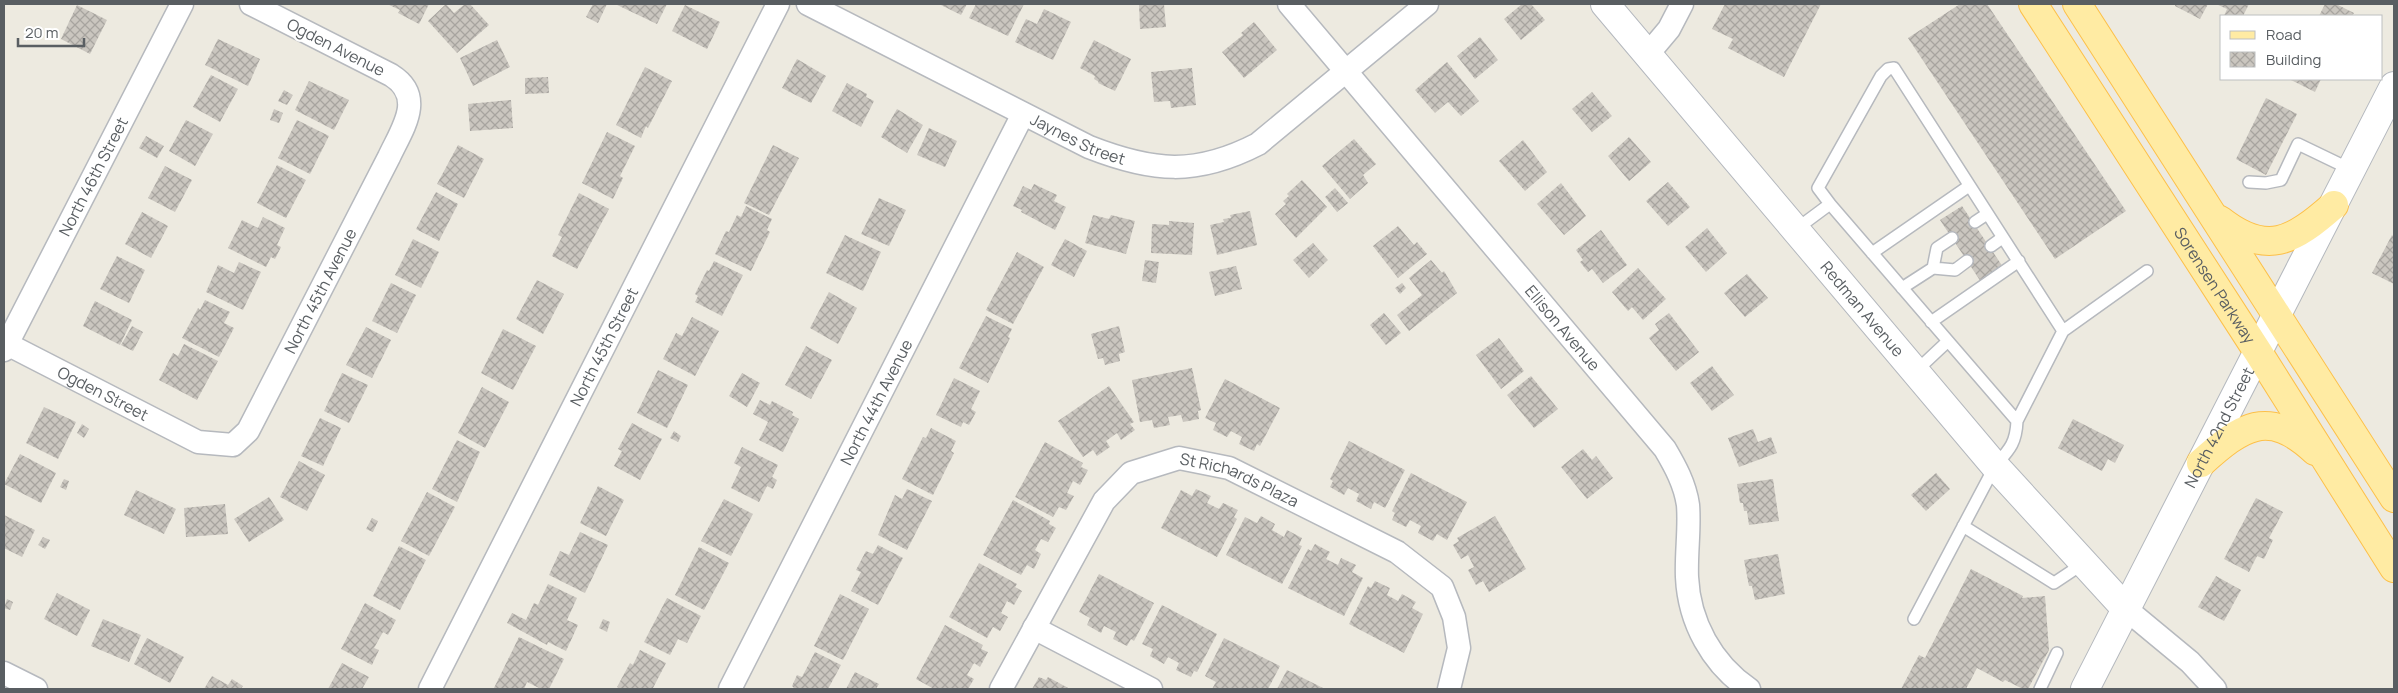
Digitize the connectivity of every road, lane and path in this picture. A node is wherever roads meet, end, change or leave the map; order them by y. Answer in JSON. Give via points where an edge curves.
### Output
{"nodes":[{"id":1,"x":182,"y":4,"type":"edge"},
{"id":2,"x":252,"y":4,"type":"edge"},
{"id":3,"x":778,"y":4,"type":"edge"},
{"id":4,"x":808,"y":4,"type":"edge"},
{"id":5,"x":1289,"y":4,"type":"edge"},
{"id":6,"x":1428,"y":4,"type":"edge"},
{"id":7,"x":1605,"y":4,"type":"edge"},
{"id":8,"x":1682,"y":4,"type":"edge"},
{"id":9,"x":2033,"y":4,"type":"edge"},
{"id":10,"x":2077,"y":4,"type":"edge"},
{"id":11,"x":1648,"y":54,"type":"junction"},
{"id":12,"x":1347,"y":72,"type":"junction"},
{"id":13,"x":2394,"y":86,"type":"edge"},
{"id":14,"x":411,"y":99,"type":"joint"},
{"id":15,"x":1023,"y":114,"type":"junction"},
{"id":16,"x":2352,"y":170,"type":"junction"},
{"id":17,"x":2249,"y":182,"type":"dead end"},
{"id":18,"x":1969,"y":186,"type":"junction"},
{"id":19,"x":1830,"y":204,"type":"junction"},
{"id":20,"x":2334,"y":205,"type":"junction"},
{"id":21,"x":1987,"y":214,"type":"junction"},
{"id":22,"x":2214,"y":216,"type":"junction"},
{"id":23,"x":1975,"y":222,"type":"dead end"},
{"id":24,"x":1795,"y":230,"type":"junction"},
{"id":25,"x":1952,"y":238,"type":"dead end"},
{"id":26,"x":2002,"y":238,"type":"junction"},
{"id":27,"x":1991,"y":246,"type":"dead end"},
{"id":28,"x":1872,"y":253,"type":"junction"},
{"id":29,"x":2019,"y":261,"type":"junction"},
{"id":30,"x":1967,"y":262,"type":"dead end"},
{"id":31,"x":1933,"y":268,"type":"junction"},
{"id":32,"x":2147,"y":271,"type":"dead end"},
{"id":33,"x":1902,"y":288,"type":"junction"},
{"id":34,"x":2278,"y":315,"type":"junction"},
{"id":35,"x":1931,"y":322,"type":"junction"},
{"id":36,"x":2062,"y":331,"type":"junction"},
{"id":37,"x":1948,"y":341,"type":"junction"},
{"id":38,"x":5,"y":347,"type":"edge"},
{"id":39,"x":2258,"y":352,"type":"junction"},
{"id":40,"x":1915,"y":372,"type":"junction"},
{"id":41,"x":2017,"y":421,"type":"junction"},
{"id":42,"x":198,"y":442,"type":"joint"},
{"id":43,"x":2201,"y":463,"type":"junction"},
{"id":44,"x":2329,"y":465,"type":"junction"},
{"id":45,"x":1995,"y":466,"type":"junction"},
{"id":46,"x":2394,"y":498,"type":"edge"},
{"id":47,"x":1963,"y":526,"type":"junction"},
{"id":48,"x":2084,"y":563,"type":"junction"},
{"id":49,"x":2394,"y":568,"type":"edge"},
{"id":50,"x":2126,"y":609,"type":"junction"},
{"id":51,"x":1914,"y":619,"type":"dead end"},
{"id":52,"x":1034,"y":628,"type":"junction"},
{"id":53,"x":2057,"y":653,"type":"dead end"},
{"id":54,"x":4,"y":673,"type":"edge"},
{"id":55,"x":36,"y":689,"type":"edge"},
{"id":56,"x":430,"y":689,"type":"edge"},
{"id":57,"x":730,"y":689,"type":"edge"},
{"id":58,"x":1001,"y":689,"type":"edge"},
{"id":59,"x":1151,"y":689,"type":"edge"},
{"id":60,"x":1449,"y":689,"type":"edge"},
{"id":61,"x":1749,"y":689,"type":"edge"},
{"id":62,"x":2040,"y":689,"type":"edge"},
{"id":63,"x":2085,"y":689,"type":"edge"},
{"id":64,"x":2215,"y":689,"type":"edge"}],
"edges":[{"from":1,"to":38,"type":"street","name":"North 46th Street"},
{"from":2,"to":14,"type":"street","name":"Ogden Avenue","via":[[391,75],[402,82]]},
{"from":3,"to":56,"type":"street","name":"North 45th Street"},
{"from":4,"to":15,"type":"street","name":"Jaynes Street"},
{"from":5,"to":12,"type":"street","name":"Ellison Avenue"},
{"from":6,"to":12,"type":"street","name":"Jaynes Street"},
{"from":7,"to":11,"type":"street","name":"Redman Avenue"},
{"from":8,"to":11,"type":"street","via":[[1669,29]]},
{"from":9,"to":39,"type":"main road","name":"Sorensen Parkway"},
{"from":10,"to":22,"type":"main road"},
{"from":11,"to":24,"type":"street","name":"Redman Avenue"},
{"from":12,"to":15,"type":"street","name":"Jaynes Street","via":[[1258,144],[1207,164],[1176,168],[1138,164],[1089,147]]},
{"from":12,"to":61,"type":"street","name":"Ellison Avenue","via":[[1665,449],[1680,476],[1688,504],[1687,577],[1695,620],[1724,669]]},
{"from":13,"to":16,"type":"street","name":"North 42nd Street"},
{"from":14,"to":42,"type":"street","name":"North 45th Avenue","via":[[406,120],[389,157],[248,431],[233,445]]},
{"from":15,"to":57,"type":"street","name":"North 44th Avenue"},
{"from":16,"to":17,"type":"lane","via":[[2298,144],[2281,180]]},
{"from":16,"to":20,"type":"street","name":"North 42nd Street"},
{"from":18,"to":19,"type":"lane","via":[[1894,68],[1880,76],[1818,188]]},
{"from":18,"to":21,"type":"lane"},
{"from":18,"to":28,"type":"lane"},
{"from":19,"to":24,"type":"lane"},
{"from":19,"to":28,"type":"lane"},
{"from":20,"to":22,"type":"main road","via":[[2313,224],[2271,242],[2244,237]]},
{"from":20,"to":34,"type":"street","name":"North 42nd Street"},
{"from":21,"to":23,"type":"lane"},
{"from":21,"to":26,"type":"lane"},
{"from":22,"to":34,"type":"main road"},
{"from":24,"to":40,"type":"street","name":"Redman Avenue"},
{"from":25,"to":31,"type":"lane","via":[[1938,248]]},
{"from":26,"to":27,"type":"lane"},
{"from":26,"to":29,"type":"lane"},
{"from":28,"to":33,"type":"lane"},
{"from":29,"to":35,"type":"lane"},
{"from":29,"to":36,"type":"lane"},
{"from":30,"to":31,"type":"lane","via":[[1955,270]]},
{"from":31,"to":33,"type":"lane"},
{"from":32,"to":36,"type":"lane"},
{"from":33,"to":35,"type":"lane"},
{"from":34,"to":39,"type":"street","name":"North 42nd Street"},
{"from":34,"to":46,"type":"main road"},
{"from":35,"to":37,"type":"lane"},
{"from":36,"to":41,"type":"lane"},
{"from":37,"to":40,"type":"lane"},
{"from":37,"to":41,"type":"lane"},
{"from":38,"to":42,"type":"street","name":"Ogden Street"},
{"from":39,"to":43,"type":"street","name":"North 42nd Street"},
{"from":39,"to":44,"type":"main road","name":"Sorensen Parkway"},
{"from":40,"to":45,"type":"street","name":"Redman Avenue"},
{"from":41,"to":45,"type":"lane","via":[[2013,446]]},
{"from":43,"to":44,"type":"main road","via":[[2246,428],[2262,426],[2292,434]]},
{"from":43,"to":50,"type":"street","name":"North 42nd Street"},
{"from":44,"to":49,"type":"main road","name":"Sorensen Parkway"},
{"from":45,"to":47,"type":"lane"},
{"from":45,"to":48,"type":"street","name":"Redman Avenue"},
{"from":47,"to":48,"type":"lane","via":[[2054,583]]},
{"from":47,"to":51,"type":"lane"},
{"from":48,"to":50,"type":"street","name":"Redman Avenue"},
{"from":50,"to":63,"type":"street","name":"North 42nd Street"},
{"from":50,"to":64,"type":"street","via":[[2190,662]]},
{"from":52,"to":58,"type":"street","name":"St Richards Plaza"},
{"from":52,"to":59,"type":"street"},
{"from":52,"to":60,"type":"street","name":"St Richards Plaza","via":[[1104,501],[1131,473],[1179,458],[1229,468],[1397,552],[1442,587],[1454,617],[1459,648]]},
{"from":53,"to":62,"type":"lane"},
{"from":54,"to":55,"type":"street"}]}
